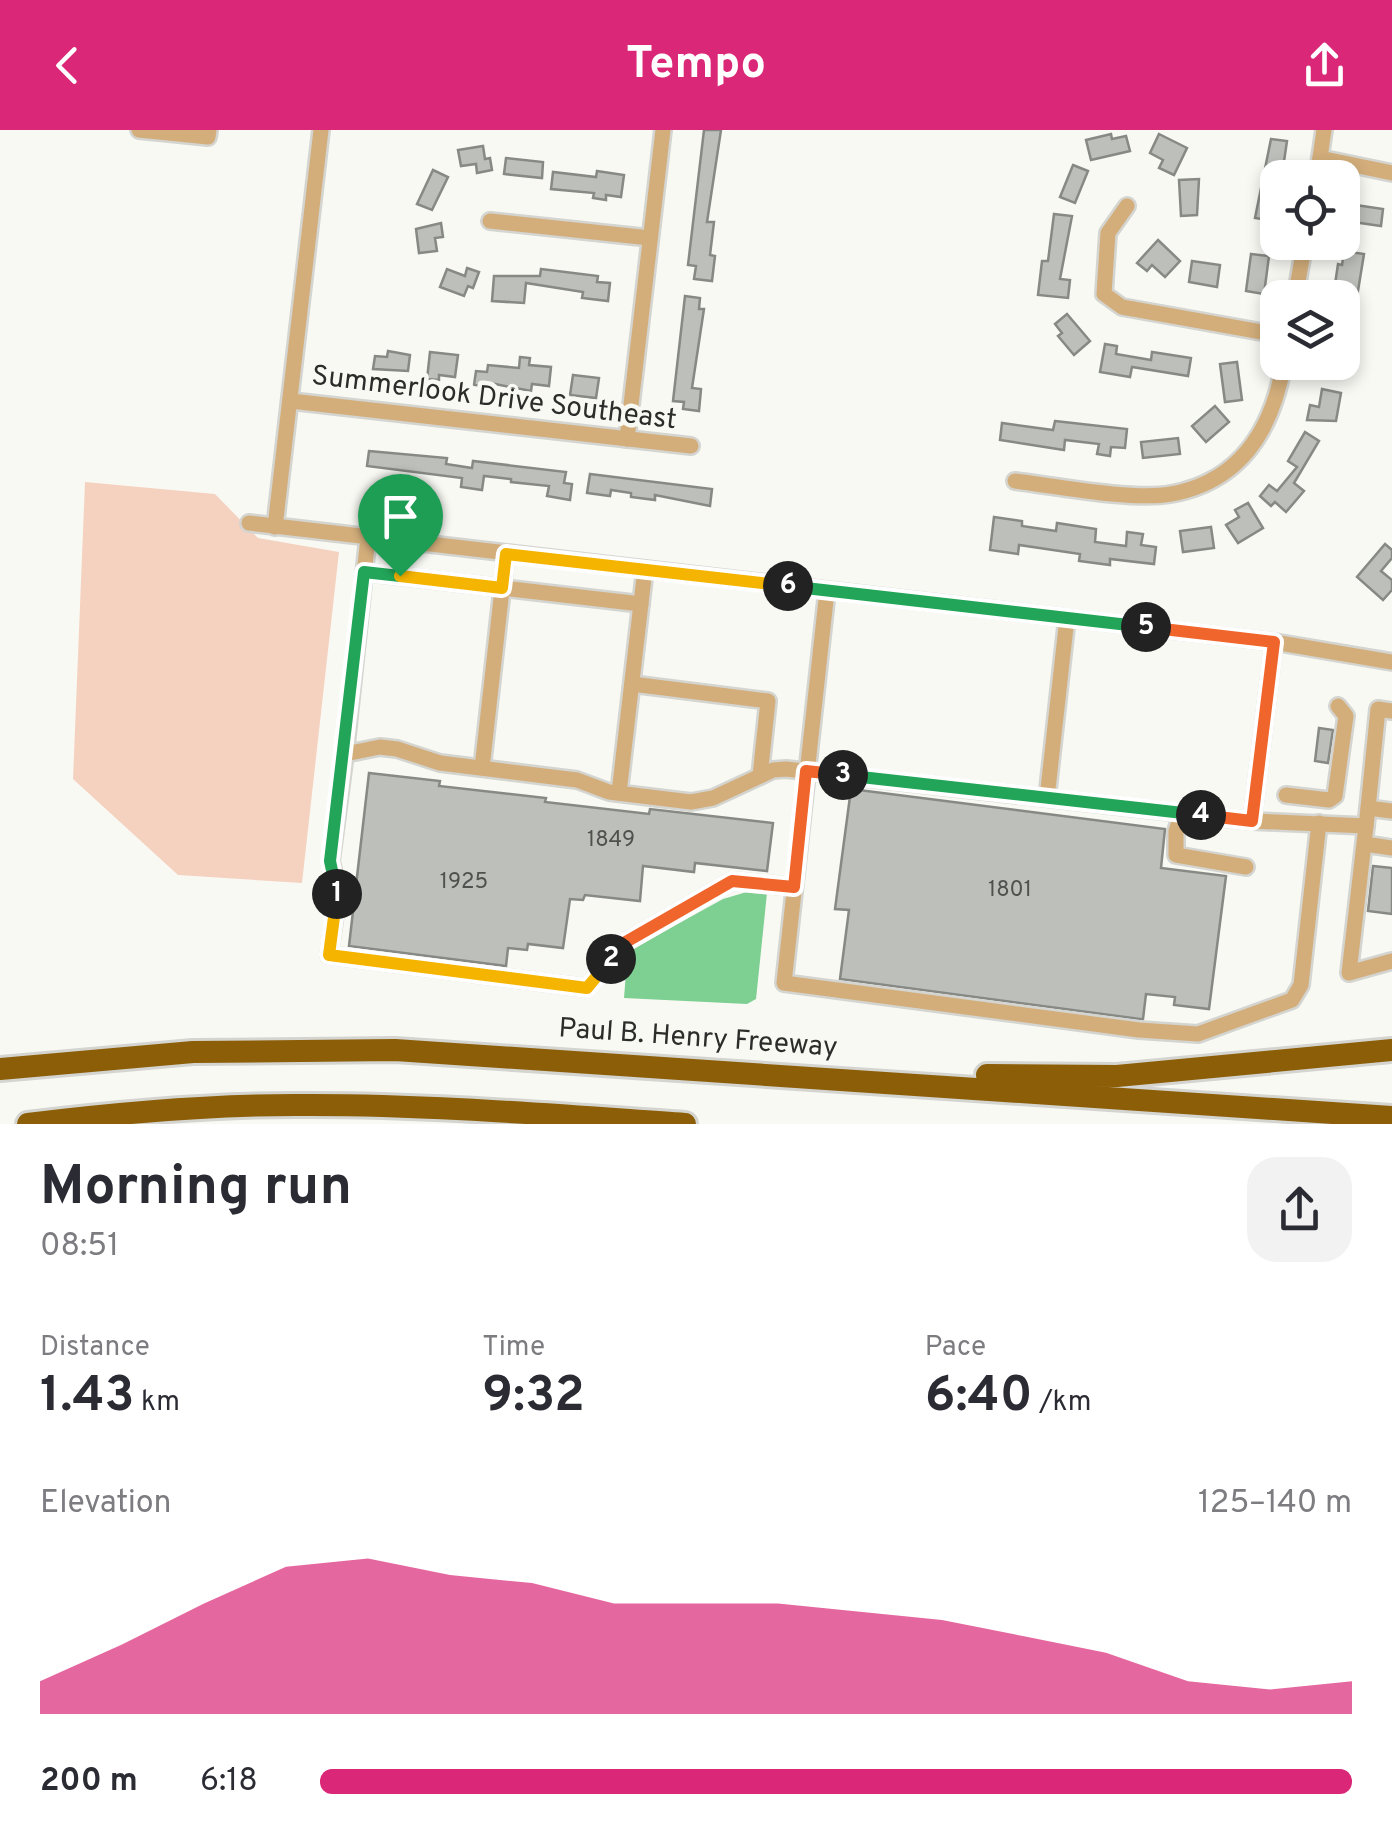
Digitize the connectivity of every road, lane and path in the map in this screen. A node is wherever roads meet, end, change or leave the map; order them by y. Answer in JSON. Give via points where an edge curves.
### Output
{"nodes":[{"id":1,"x":139,"y":130,"type":"edge"},
{"id":2,"x":209,"y":130,"type":"edge"},
{"id":3,"x":320,"y":130,"type":"edge"},
{"id":4,"x":663,"y":130,"type":"edge"},
{"id":5,"x":1324,"y":130,"type":"edge"},
{"id":6,"x":1320,"y":158,"type":"joint"},
{"id":7,"x":1392,"y":174,"type":"edge"},
{"id":8,"x":1127,"y":206,"type":"dead end"},
{"id":9,"x":490,"y":221,"type":"dead end"},
{"id":10,"x":650,"y":238,"type":"junction"},
{"id":11,"x":1260,"y":332,"type":"edge"},
{"id":12,"x":1280,"y":380,"type":"edge"},
{"id":13,"x":290,"y":400,"type":"junction"},
{"id":14,"x":627,"y":439,"type":"junction"},
{"id":15,"x":691,"y":446,"type":"dead end"},
{"id":16,"x":1015,"y":482,"type":"dead end"},
{"id":17,"x":250,"y":523,"type":"dead end"},
{"id":18,"x":276,"y":526,"type":"junction"},
{"id":19,"x":368,"y":538,"type":"junction"},
{"id":20,"x":506,"y":554,"type":"junction"},
{"id":21,"x":645,"y":570,"type":"junction"},
{"id":22,"x":364,"y":572,"type":"junction"},
{"id":23,"x":502,"y":588,"type":"junction"},
{"id":24,"x":827,"y":590,"type":"junction"},
{"id":25,"x":641,"y":604,"type":"junction"},
{"id":26,"x":1067,"y":618,"type":"junction"},
{"id":27,"x":1274,"y":642,"type":"junction"},
{"id":28,"x":1392,"y":662,"type":"edge"},
{"id":29,"x":632,"y":684,"type":"junction"},
{"id":30,"x":1338,"y":706,"type":"dead end"},
{"id":31,"x":1392,"y":710,"type":"edge"},
{"id":32,"x":345,"y":754,"type":"junction"},
{"id":33,"x":482,"y":768,"type":"junction"},
{"id":34,"x":806,"y":771,"type":"junction"},
{"id":35,"x":760,"y":776,"type":"junction"},
{"id":36,"x":619,"y":793,"type":"junction"},
{"id":37,"x":1286,"y":796,"type":"dead end"},
{"id":38,"x":1047,"y":798,"type":"junction"},
{"id":39,"x":1368,"y":808,"type":"junction"},
{"id":40,"x":1392,"y":811,"type":"edge"},
{"id":41,"x":1182,"y":813,"type":"junction"},
{"id":42,"x":1252,"y":821,"type":"junction"},
{"id":43,"x":1319,"y":823,"type":"junction"},
{"id":44,"x":1366,"y":826,"type":"junction"},
{"id":45,"x":1364,"y":844,"type":"junction"},
{"id":46,"x":1392,"y":848,"type":"edge"},
{"id":47,"x":1246,"y":867,"type":"dead end"},
{"id":48,"x":794,"y":887,"type":"junction"},
{"id":49,"x":1392,"y":962,"type":"edge"},
{"id":50,"x":1392,"y":1050,"type":"edge"},
{"id":51,"x":498,"y":1055,"type":"junction"},
{"id":52,"x":0,"y":1069,"type":"edge"},
{"id":53,"x":486,"y":1110,"type":"junction"},
{"id":54,"x":1392,"y":1117,"type":"edge"},
{"id":55,"x":28,"y":1124,"type":"edge"},
{"id":56,"x":572,"y":1124,"type":"edge"},
{"id":57,"x":685,"y":1124,"type":"edge"}],
"edges":[{"from":1,"to":2,"type":"street","via":[[208,137]]},
{"from":3,"to":13,"type":"street"},
{"from":4,"to":10,"type":"street"},
{"from":5,"to":6,"type":"street"},
{"from":6,"to":7,"type":"street"},
{"from":8,"to":11,"type":"street","via":[[1108,233],[1104,294],[1111,302]]},
{"from":9,"to":10,"type":"street"},
{"from":10,"to":14,"type":"street"},
{"from":12,"to":16,"type":"street","via":[[1263,434],[1212,479],[1170,494]]},
{"from":13,"to":14,"type":"street","name":"Summerlook Drive Southeast"},
{"from":13,"to":18,"type":"street"},
{"from":14,"to":15,"type":"street","name":"Summerlook Drive Southeast"},
{"from":17,"to":18,"type":"street"},
{"from":18,"to":19,"type":"street"},
{"from":19,"to":20,"type":"street"},
{"from":19,"to":22,"type":"street"},
{"from":20,"to":21,"type":"street"},
{"from":20,"to":23,"type":"street"},
{"from":21,"to":24,"type":"street"},
{"from":21,"to":25,"type":"street"},
{"from":22,"to":23,"type":"street"},
{"from":22,"to":32,"type":"street"},
{"from":23,"to":25,"type":"street"},
{"from":23,"to":33,"type":"street"},
{"from":24,"to":26,"type":"street"},
{"from":24,"to":34,"type":"street"},
{"from":25,"to":29,"type":"street"},
{"from":26,"to":27,"type":"street"},
{"from":26,"to":38,"type":"street"},
{"from":27,"to":28,"type":"street"},
{"from":27,"to":42,"type":"street"},
{"from":29,"to":35,"type":"street","via":[[768,701]]},
{"from":29,"to":36,"type":"street"},
{"from":30,"to":37,"type":"street","via":[[1346,720],[1335,796]]},
{"from":31,"to":39,"type":"street","via":[[1378,709]]},
{"from":32,"to":33,"type":"street","via":[[380,747]]},
{"from":32,"to":48,"type":"street","via":[[330,861],[338,893],[329,955],[587,988],[624,943],[732,881]]},
{"from":33,"to":36,"type":"street","via":[[577,780]]},
{"from":34,"to":35,"type":"street"},
{"from":34,"to":38,"type":"street"},
{"from":34,"to":48,"type":"street"},
{"from":35,"to":36,"type":"street","via":[[692,802]]},
{"from":38,"to":41,"type":"street"},
{"from":39,"to":40,"type":"street"},
{"from":39,"to":44,"type":"street"},
{"from":41,"to":42,"type":"street"},
{"from":41,"to":47,"type":"street","via":[[1176,855]]},
{"from":42,"to":43,"type":"street"},
{"from":43,"to":44,"type":"street"},
{"from":43,"to":48,"type":"street","via":[[1297,995],[1198,1034],[784,983]]},
{"from":44,"to":45,"type":"street"},
{"from":45,"to":46,"type":"street"},
{"from":45,"to":49,"type":"street","via":[[1349,973]]},
{"from":50,"to":51,"type":"highway","via":[[1064,1077]]},
{"from":51,"to":52,"type":"highway","name":"Paul B. Henry Freeway","via":[[245,1050]]},
{"from":51,"to":54,"type":"highway","name":"Paul B. Henry Freeway"},
{"from":53,"to":55,"type":"highway","via":[[231,1106]]},
{"from":53,"to":56,"type":"highway"},
{"from":53,"to":57,"type":"highway"}]}
